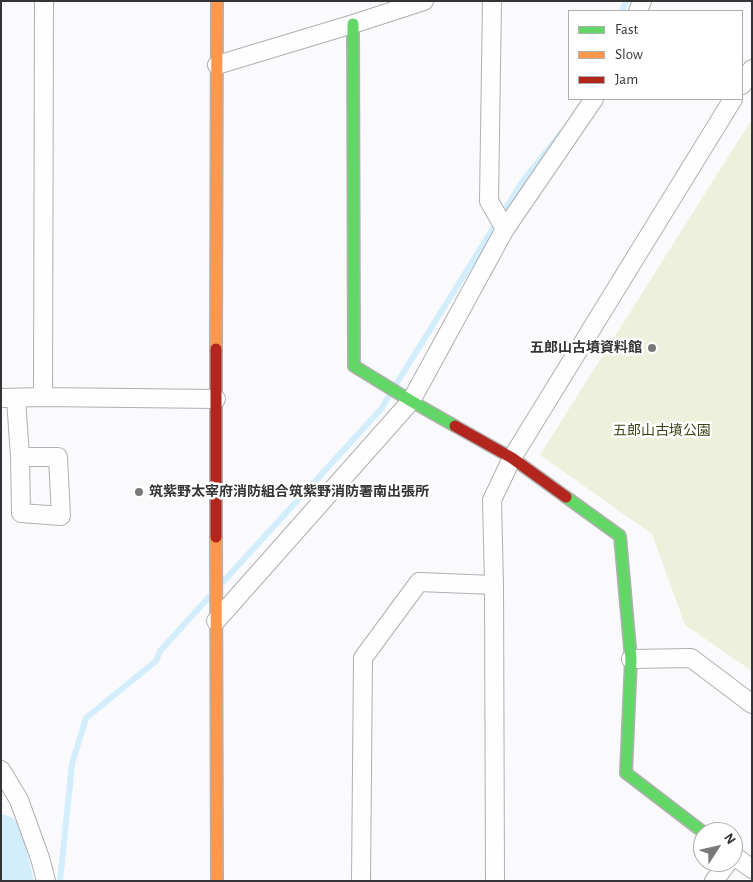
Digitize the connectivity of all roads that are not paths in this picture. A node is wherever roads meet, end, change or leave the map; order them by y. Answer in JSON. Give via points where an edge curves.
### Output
{"nodes":[{"id":1,"x":44,"y":1,"type":"edge"},
{"id":2,"x":217,"y":1,"type":"edge"},
{"id":3,"x":424,"y":1,"type":"edge"},
{"id":4,"x":492,"y":1,"type":"edge"},
{"id":5,"x":353,"y":24,"type":"junction"},
{"id":6,"x":217,"y":65,"type":"junction"},
{"id":7,"x":752,"y":69,"type":"edge"},
{"id":8,"x":743,"y":83,"type":"edge"},
{"id":9,"x":593,"y":100,"type":"edge"},
{"id":10,"x":732,"y":100,"type":"edge"},
{"id":11,"x":505,"y":229,"type":"junction"},
{"id":12,"x":43,"y":397,"type":"junction"},
{"id":13,"x":8,"y":398,"type":"edge"},
{"id":14,"x":216,"y":399,"type":"junction"},
{"id":15,"x":411,"y":401,"type":"junction"},
{"id":16,"x":20,"y":457,"type":"dead end"},
{"id":17,"x":512,"y":458,"type":"junction"},
{"id":18,"x":494,"y":585,"type":"junction"},
{"id":19,"x":216,"y":621,"type":"junction"},
{"id":20,"x":631,"y":659,"type":"junction"},
{"id":21,"x":752,"y":704,"type":"edge"},
{"id":22,"x":1,"y":770,"type":"edge"},
{"id":23,"x":693,"y":824,"type":"edge"},
{"id":24,"x":46,"y":881,"type":"edge"},
{"id":25,"x":217,"y":881,"type":"edge"},
{"id":26,"x":360,"y":881,"type":"edge"},
{"id":27,"x":495,"y":881,"type":"edge"}],
"edges":[{"from":1,"to":12,"type":"street"},
{"from":2,"to":6,"type":"street"},
{"from":3,"to":5,"type":"street"},
{"from":4,"to":11,"type":"street","via":[[489,201]]},
{"from":5,"to":6,"type":"street"},
{"from":5,"to":15,"type":"street","via":[[354,366]]},
{"from":6,"to":14,"type":"street"},
{"from":7,"to":8,"type":"street"},
{"from":9,"to":11,"type":"street"},
{"from":10,"to":17,"type":"street"},
{"from":11,"to":15,"type":"street"},
{"from":12,"to":13,"type":"street"},
{"from":12,"to":14,"type":"street"},
{"from":13,"to":16,"type":"street"},
{"from":14,"to":19,"type":"street"},
{"from":15,"to":17,"type":"street"},
{"from":15,"to":19,"type":"street"},
{"from":17,"to":18,"type":"street","via":[[492,500]]},
{"from":17,"to":20,"type":"street","via":[[620,536]]},
{"from":18,"to":26,"type":"street","via":[[419,582],[363,658]]},
{"from":18,"to":27,"type":"street"},
{"from":19,"to":25,"type":"street"},
{"from":20,"to":21,"type":"street","via":[[691,658]]},
{"from":20,"to":23,"type":"street","via":[[626,773]]},
{"from":22,"to":24,"type":"street","via":[[19,800]]}]}
